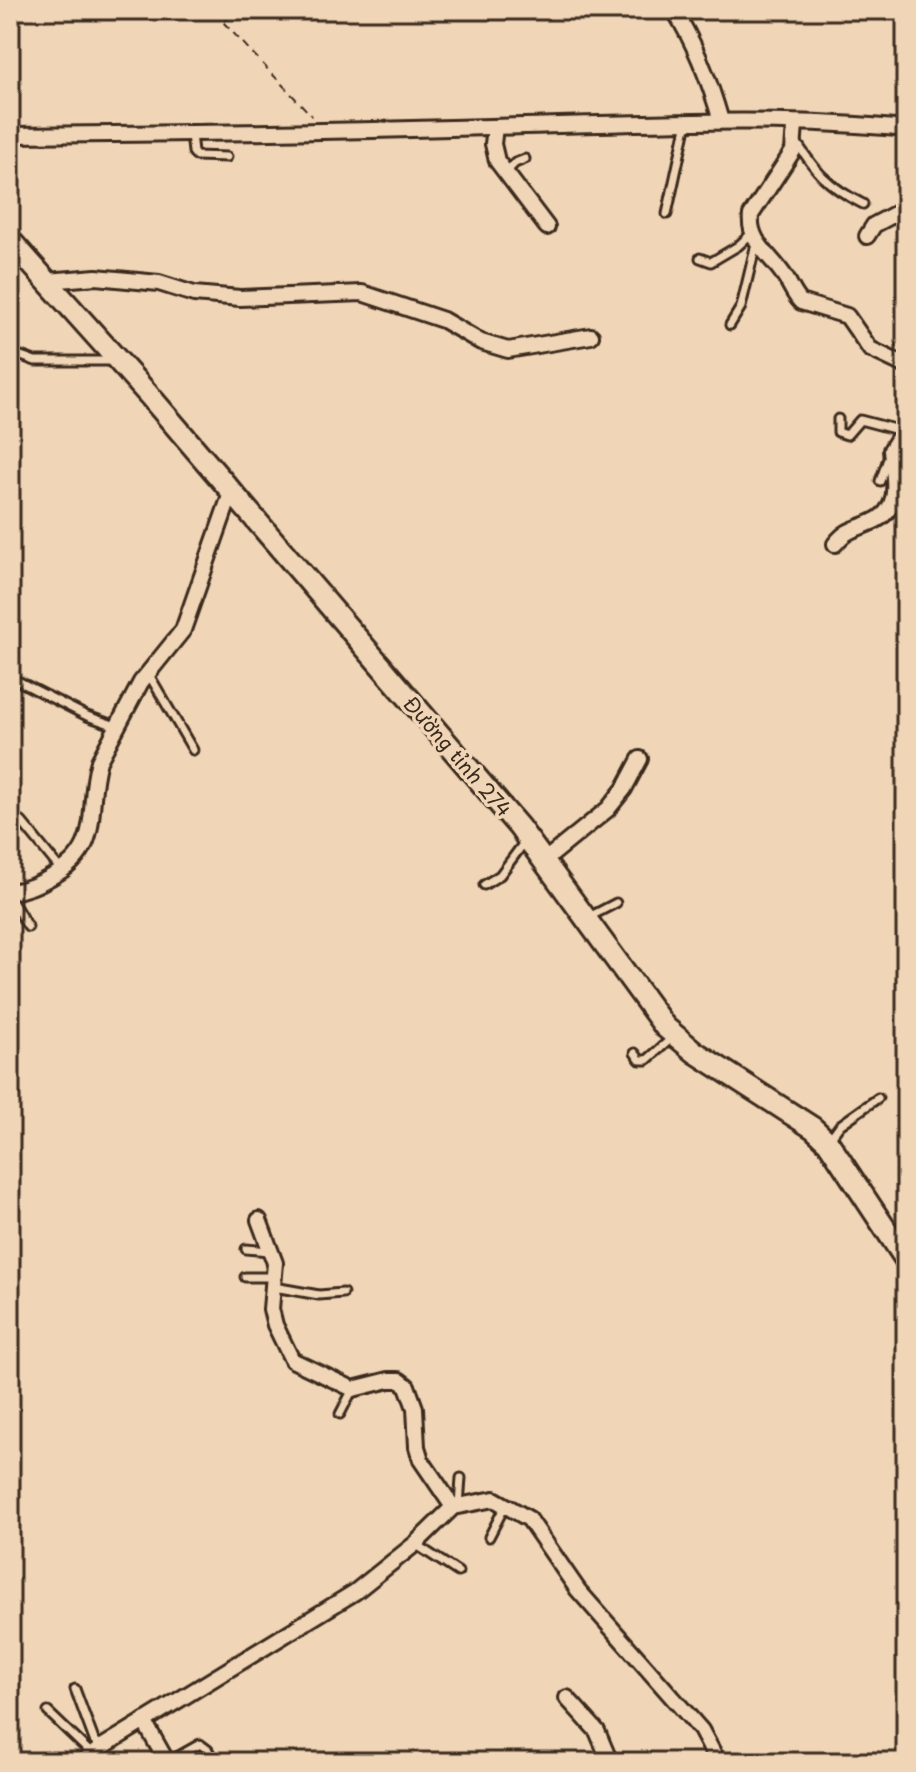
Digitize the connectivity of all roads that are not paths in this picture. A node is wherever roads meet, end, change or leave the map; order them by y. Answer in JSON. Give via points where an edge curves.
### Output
{"nodes":[{"id":1,"x":674,"y":10,"type":"edge"},
{"id":2,"x":721,"y":121,"type":"junction"},
{"id":3,"x":687,"y":122,"type":"junction"},
{"id":4,"x":495,"y":127,"type":"junction"},
{"id":5,"x":906,"y":129,"type":"edge"},
{"id":6,"x":794,"y":131,"type":"junction"},
{"id":7,"x":191,"y":134,"type":"junction"},
{"id":8,"x":10,"y":135,"type":"edge"},
{"id":9,"x":227,"y":157,"type":"dead end"},
{"id":10,"x":525,"y":159,"type":"dead end"},
{"id":11,"x":506,"y":172,"type":"junction"},
{"id":12,"x":863,"y":204,"type":"dead end"},
{"id":13,"x":906,"y":208,"type":"edge"},
{"id":14,"x":667,"y":214,"type":"dead end"},
{"id":15,"x":547,"y":227,"type":"dead end"},
{"id":16,"x":867,"y":236,"type":"dead end"},
{"id":17,"x":754,"y":237,"type":"junction"},
{"id":18,"x":10,"y":240,"type":"edge"},
{"id":19,"x":700,"y":258,"type":"dead end"},
{"id":20,"x":47,"y":281,"type":"junction"},
{"id":21,"x":730,"y":325,"type":"dead end"},
{"id":22,"x":591,"y":336,"type":"dead end"},
{"id":23,"x":10,"y":352,"type":"edge"},
{"id":24,"x":118,"y":361,"type":"junction"},
{"id":25,"x":906,"y":366,"type":"edge"},
{"id":26,"x":838,"y":419,"type":"dead end"},
{"id":27,"x":904,"y":429,"type":"edge"},
{"id":28,"x":891,"y":455,"type":"junction"},
{"id":29,"x":906,"y":471,"type":"edge"},
{"id":30,"x":880,"y":481,"type":"dead end"},
{"id":31,"x":231,"y":493,"type":"junction"},
{"id":32,"x":835,"y":544,"type":"dead end"},
{"id":33,"x":148,"y":673,"type":"junction"},
{"id":34,"x":20,"y":682,"type":"dead end"},
{"id":35,"x":116,"y":726,"type":"junction"},
{"id":36,"x":193,"y":750,"type":"dead end"},
{"id":37,"x":640,"y":759,"type":"dead end"},
{"id":38,"x":22,"y":822,"type":"dead end"},
{"id":39,"x":528,"y":839,"type":"junction"},
{"id":40,"x":544,"y":861,"type":"junction"},
{"id":41,"x":62,"y":872,"type":"junction"},
{"id":42,"x":484,"y":885,"type":"dead end"},
{"id":43,"x":10,"y":895,"type":"edge"},
{"id":44,"x":616,"y":903,"type":"dead end"},
{"id":45,"x":587,"y":918,"type":"junction"},
{"id":46,"x":28,"y":927,"type":"dead end"},
{"id":47,"x":675,"y":1036,"type":"junction"},
{"id":48,"x":635,"y":1053,"type":"dead end"},
{"id":49,"x":878,"y":1098,"type":"dead end"},
{"id":50,"x":828,"y":1142,"type":"junction"},
{"id":51,"x":259,"y":1220,"type":"dead end"},
{"id":52,"x":246,"y":1249,"type":"dead end"},
{"id":53,"x":271,"y":1251,"type":"junction"},
{"id":54,"x":906,"y":1260,"type":"edge"},
{"id":55,"x":245,"y":1277,"type":"dead end"},
{"id":56,"x":274,"y":1282,"type":"junction"},
{"id":57,"x":343,"y":1293,"type":"dead end"},
{"id":58,"x":353,"y":1389,"type":"junction"},
{"id":59,"x":340,"y":1414,"type":"dead end"},
{"id":60,"x":461,"y":1478,"type":"dead end"},
{"id":61,"x":506,"y":1504,"type":"junction"},
{"id":62,"x":456,"y":1506,"type":"junction"},
{"id":63,"x":489,"y":1537,"type":"dead end"},
{"id":64,"x":415,"y":1544,"type":"junction"},
{"id":65,"x":458,"y":1572,"type":"dead end"},
{"id":66,"x":75,"y":1689,"type":"dead end"},
{"id":67,"x":567,"y":1698,"type":"dead end"},
{"id":68,"x":48,"y":1712,"type":"dead end"},
{"id":69,"x":144,"y":1721,"type":"junction"},
{"id":70,"x":93,"y":1755,"type":"edge"},
{"id":71,"x":168,"y":1762,"type":"edge"},
{"id":72,"x":214,"y":1762,"type":"edge"},
{"id":73,"x":610,"y":1762,"type":"edge"},
{"id":74,"x":718,"y":1762,"type":"edge"}],
"edges":[{"from":1,"to":2,"type":"street","via":[[697,53]]},
{"from":2,"to":3,"type":"street"},
{"from":2,"to":6,"type":"street"},
{"from":3,"to":4,"type":"street"},
{"from":3,"to":14,"type":"lane"},
{"from":4,"to":7,"type":"street"},
{"from":4,"to":11,"type":"street","via":[[497,161]]},
{"from":5,"to":6,"type":"street"},
{"from":6,"to":12,"type":"lane","via":[[812,167]]},
{"from":6,"to":17,"type":"street","via":[[793,151],[755,206],[750,224]]},
{"from":7,"to":8,"type":"street"},
{"from":7,"to":9,"type":"lane","via":[[196,156]]},
{"from":10,"to":11,"type":"lane"},
{"from":11,"to":15,"type":"street"},
{"from":13,"to":16,"type":"street","via":[[874,225]]},
{"from":17,"to":19,"type":"lane","via":[[720,259]]},
{"from":17,"to":21,"type":"lane","via":[[741,307]]},
{"from":17,"to":25,"type":"street","via":[[801,302],[847,316],[870,349]]},
{"from":18,"to":20,"type":"main road","name":"Đường tỉnh 274"},
{"from":20,"to":22,"type":"street","via":[[96,277],[240,298],[362,293],[443,320],[481,342],[508,350]]},
{"from":20,"to":24,"type":"main road","name":"Đường tỉnh 274"},
{"from":23,"to":24,"type":"lane","via":[[35,361]]},
{"from":24,"to":31,"type":"main road","name":"Đường tỉnh 274"},
{"from":26,"to":27,"type":"lane","via":[[843,435],[860,420]]},
{"from":27,"to":28,"type":"street"},
{"from":28,"to":29,"type":"lane"},
{"from":28,"to":30,"type":"lane"},
{"from":28,"to":32,"type":"street","via":[[896,482],[886,514],[854,527]]},
{"from":31,"to":33,"type":"street","via":[[183,630]]},
{"from":31,"to":39,"type":"main road","name":"Đường tỉnh 274"},
{"from":33,"to":35,"type":"street"},
{"from":33,"to":36,"type":"lane"},
{"from":34,"to":35,"type":"lane"},
{"from":35,"to":41,"type":"street","via":[[96,773],[90,833],[84,849]]},
{"from":37,"to":40,"type":"street","via":[[608,809]]},
{"from":38,"to":41,"type":"lane"},
{"from":39,"to":40,"type":"main road","name":"Đường tỉnh 274"},
{"from":39,"to":42,"type":"lane","via":[[500,875]]},
{"from":40,"to":45,"type":"main road","name":"Đường tỉnh 274"},
{"from":41,"to":43,"type":"street"},
{"from":43,"to":46,"type":"lane"},
{"from":44,"to":45,"type":"lane"},
{"from":45,"to":47,"type":"main road","name":"Đường tỉnh 274"},
{"from":47,"to":48,"type":"lane","via":[[647,1060]]},
{"from":47,"to":50,"type":"main road","name":"Đường tỉnh 274"},
{"from":49,"to":50,"type":"lane","via":[[840,1125]]},
{"from":50,"to":54,"type":"main road","name":"Đường tỉnh 274"},
{"from":51,"to":53,"type":"street"},
{"from":52,"to":53,"type":"lane"},
{"from":53,"to":56,"type":"street"},
{"from":55,"to":56,"type":"lane"},
{"from":56,"to":57,"type":"lane","via":[[319,1295]]},
{"from":56,"to":58,"type":"street","via":[[271,1309],[292,1360]]},
{"from":58,"to":59,"type":"lane"},
{"from":58,"to":62,"type":"street","via":[[389,1380],[407,1386],[421,1460]]},
{"from":60,"to":62,"type":"lane"},
{"from":61,"to":62,"type":"street","via":[[494,1499]]},
{"from":61,"to":63,"type":"lane"},
{"from":61,"to":74,"type":"street","via":[[529,1519],[578,1590],[701,1730]]},
{"from":62,"to":64,"type":"street"},
{"from":64,"to":65,"type":"lane"},
{"from":64,"to":69,"type":"street","via":[[355,1592]]},
{"from":66,"to":70,"type":"lane","via":[[94,1740]]},
{"from":67,"to":73,"type":"street","via":[[597,1731]]},
{"from":68,"to":70,"type":"lane"},
{"from":69,"to":70,"type":"street"},
{"from":69,"to":71,"type":"street"},
{"from":71,"to":72,"type":"lane","via":[[200,1744]]}]}
